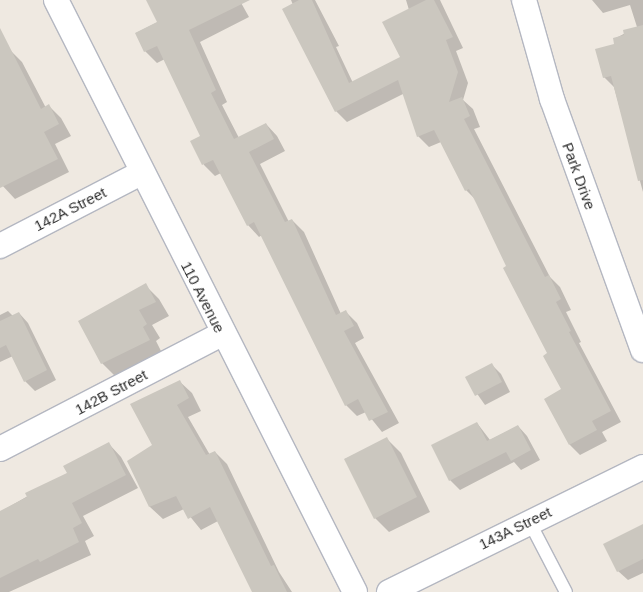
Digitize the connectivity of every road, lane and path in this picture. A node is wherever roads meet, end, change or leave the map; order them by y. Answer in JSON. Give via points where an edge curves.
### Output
{"nodes":[{"id":1,"x":56,"y":0,"type":"edge"},
{"id":2,"x":524,"y":0,"type":"edge"},
{"id":3,"x":141,"y":173,"type":"junction"},
{"id":4,"x":0,"y":246,"type":"edge"},
{"id":5,"x":222,"y":334,"type":"junction"},
{"id":6,"x":643,"y":350,"type":"edge"},
{"id":7,"x":0,"y":450,"type":"edge"},
{"id":8,"x":643,"y":466,"type":"edge"},
{"id":9,"x":529,"y":520,"type":"junction"},
{"id":10,"x":354,"y":592,"type":"edge"},
{"id":11,"x":389,"y":592,"type":"edge"},
{"id":12,"x":566,"y":592,"type":"edge"}],
"edges":[{"from":1,"to":3,"type":"street","name":"110 Avenue"},
{"from":2,"to":6,"type":"street","name":"Park Drive","via":[[552,99]]},
{"from":3,"to":4,"type":"street","name":"142A Street"},
{"from":3,"to":5,"type":"street","name":"110 Avenue"},
{"from":5,"to":7,"type":"street","name":"142B Street"},
{"from":5,"to":10,"type":"street","name":"110 Avenue"},
{"from":8,"to":9,"type":"street","name":"143A Street"},
{"from":9,"to":11,"type":"street","name":"143A Street"},
{"from":9,"to":12,"type":"lane"}]}
